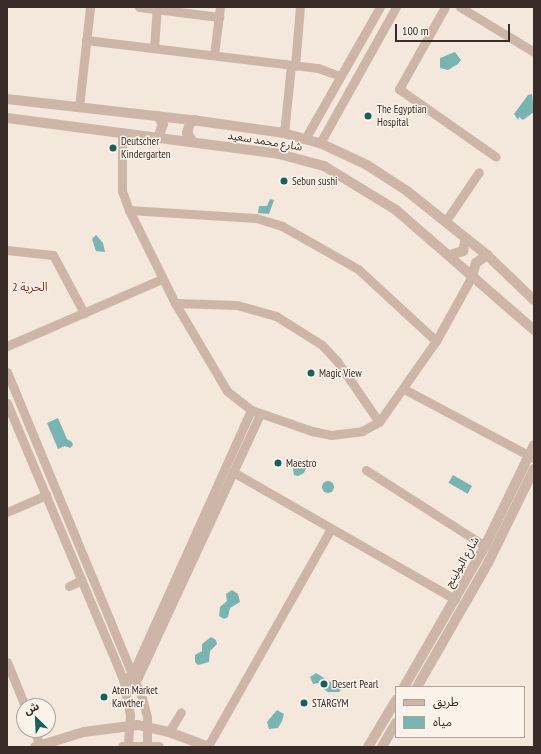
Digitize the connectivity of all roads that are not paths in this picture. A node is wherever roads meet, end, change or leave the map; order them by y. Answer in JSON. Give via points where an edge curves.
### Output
{"nodes":[{"id":1,"x":90,"y":7,"type":"edge"},
{"id":2,"x":139,"y":7,"type":"edge"},
{"id":3,"x":220,"y":7,"type":"edge"},
{"id":4,"x":300,"y":7,"type":"edge"},
{"id":5,"x":380,"y":7,"type":"edge"},
{"id":6,"x":396,"y":7,"type":"edge"},
{"id":7,"x":445,"y":7,"type":"edge"},
{"id":8,"x":460,"y":7,"type":"edge"},
{"id":9,"x":158,"y":9,"type":"junction"},
{"id":10,"x":219,"y":17,"type":"junction"},
{"id":11,"x":86,"y":40,"type":"junction"},
{"id":12,"x":154,"y":48,"type":"junction"},
{"id":13,"x":534,"y":52,"type":"edge"},
{"id":14,"x":214,"y":55,"type":"junction"},
{"id":15,"x":293,"y":66,"type":"junction"},
{"id":16,"x":340,"y":76,"type":"junction"},
{"id":17,"x":7,"y":99,"type":"edge"},
{"id":18,"x":78,"y":107,"type":"junction"},
{"id":19,"x":158,"y":116,"type":"junction"},
{"id":20,"x":7,"y":118,"type":"edge"},
{"id":21,"x":195,"y":120,"type":"junction"},
{"id":22,"x":122,"y":132,"type":"junction"},
{"id":23,"x":284,"y":133,"type":"junction"},
{"id":24,"x":158,"y":138,"type":"junction"},
{"id":25,"x":305,"y":139,"type":"junction"},
{"id":26,"x":193,"y":142,"type":"junction"},
{"id":27,"x":320,"y":143,"type":"junction"},
{"id":28,"x":496,"y":157,"type":"dead end"},
{"id":29,"x":480,"y":172,"type":"dead end"},
{"id":30,"x":129,"y":210,"type":"junction"},
{"id":31,"x":445,"y":222,"type":"junction"},
{"id":32,"x":466,"y":238,"type":"junction"},
{"id":33,"x":7,"y":250,"type":"edge"},
{"id":34,"x":450,"y":255,"type":"junction"},
{"id":35,"x":487,"y":255,"type":"junction"},
{"id":36,"x":472,"y":276,"type":"junction"},
{"id":37,"x":162,"y":279,"type":"junction"},
{"id":38,"x":534,"y":300,"type":"edge"},
{"id":39,"x":175,"y":304,"type":"junction"},
{"id":40,"x":84,"y":313,"type":"junction"},
{"id":41,"x":534,"y":330,"type":"edge"},
{"id":42,"x":436,"y":341,"type":"junction"},
{"id":43,"x":7,"y":346,"type":"edge"},
{"id":44,"x":7,"y":372,"type":"edge"},
{"id":45,"x":404,"y":389,"type":"junction"},
{"id":46,"x":7,"y":403,"type":"edge"},
{"id":47,"x":251,"y":410,"type":"junction"},
{"id":48,"x":260,"y":414,"type":"junction"},
{"id":49,"x":379,"y":422,"type":"junction"},
{"id":50,"x":534,"y":446,"type":"edge"},
{"id":51,"x":532,"y":457,"type":"edge"},
{"id":52,"x":534,"y":469,"type":"edge"},
{"id":53,"x":366,"y":470,"type":"dead end"},
{"id":54,"x":233,"y":472,"type":"junction"},
{"id":55,"x":46,"y":495,"type":"junction"},
{"id":56,"x":7,"y":512,"type":"edge"},
{"id":57,"x":331,"y":529,"type":"junction"},
{"id":58,"x":196,"y":544,"type":"junction"},
{"id":59,"x":486,"y":546,"type":"junction"},
{"id":60,"x":82,"y":580,"type":"junction"},
{"id":61,"x":69,"y":586,"type":"dead end"},
{"id":62,"x":455,"y":599,"type":"junction"},
{"id":63,"x":427,"y":646,"type":"junction"},
{"id":64,"x":437,"y":652,"type":"junction"},
{"id":65,"x":421,"y":658,"type":"junction"},
{"id":66,"x":431,"y":663,"type":"junction"},
{"id":67,"x":7,"y":664,"type":"edge"},
{"id":68,"x":133,"y":677,"type":"junction"},
{"id":69,"x":124,"y":682,"type":"junction"},
{"id":70,"x":405,"y":686,"type":"edge"},
{"id":71,"x":418,"y":686,"type":"edge"},
{"id":72,"x":22,"y":698,"type":"edge"},
{"id":73,"x":395,"y":702,"type":"edge"},
{"id":74,"x":181,"y":712,"type":"dead end"},
{"id":75,"x":130,"y":725,"type":"junction"},
{"id":76,"x":395,"y":725,"type":"edge"},
{"id":77,"x":148,"y":727,"type":"junction"},
{"id":78,"x":169,"y":732,"type":"junction"},
{"id":79,"x":37,"y":746,"type":"edge"},
{"id":80,"x":148,"y":746,"type":"junction"},
{"id":81,"x":125,"y":747,"type":"edge"},
{"id":82,"x":158,"y":747,"type":"edge"},
{"id":83,"x":208,"y":747,"type":"edge"},
{"id":84,"x":368,"y":747,"type":"edge"},
{"id":85,"x":382,"y":747,"type":"edge"}],
"edges":[{"from":1,"to":11,"type":"street"},
{"from":2,"to":9,"type":"street"},
{"from":3,"to":10,"type":"street"},
{"from":4,"to":15,"type":"street"},
{"from":5,"to":16,"type":"street"},
{"from":6,"to":27,"type":"street"},
{"from":7,"to":28,"type":"street","via":[[399,89]]},
{"from":8,"to":13,"type":"street"},
{"from":9,"to":10,"type":"street"},
{"from":9,"to":12,"type":"street"},
{"from":10,"to":14,"type":"street"},
{"from":11,"to":12,"type":"street"},
{"from":11,"to":18,"type":"street"},
{"from":12,"to":14,"type":"street"},
{"from":14,"to":15,"type":"street"},
{"from":15,"to":16,"type":"street","via":[[318,68]]},
{"from":15,"to":23,"type":"street"},
{"from":16,"to":25,"type":"street"},
{"from":17,"to":18,"type":"street","name":"شارع محمد سعيد"},
{"from":18,"to":19,"type":"street","name":"شارع محمد سعيد"},
{"from":19,"to":21,"type":"street","name":"شارع محمد سعيد"},
{"from":19,"to":24,"type":"street","via":[[163,124]]},
{"from":20,"to":22,"type":"street","name":"شارع محمد سعيد"},
{"from":21,"to":23,"type":"street","name":"شارع محمد سعيد"},
{"from":21,"to":26,"type":"street","via":[[188,128],[189,138]]},
{"from":22,"to":24,"type":"street","name":"شارع محمد سعيد"},
{"from":22,"to":30,"type":"street","via":[[122,190]]},
{"from":23,"to":25,"type":"street","name":"شارع محمد سعيد"},
{"from":24,"to":26,"type":"street","name":"شارع محمد سعيد"},
{"from":25,"to":27,"type":"street","name":"شارع محمد سعيد"},
{"from":26,"to":34,"type":"street","name":"شارع محمد سعيد","via":[[279,154],[324,166],[396,210]]},
{"from":27,"to":31,"type":"street","name":"شارع محمد سعيد","via":[[367,165],[407,191]]},
{"from":29,"to":31,"type":"street"},
{"from":30,"to":37,"type":"street"},
{"from":30,"to":42,"type":"street","via":[[256,218],[282,226],[358,269]]},
{"from":31,"to":32,"type":"street","name":"شارع محمد سعيد"},
{"from":32,"to":34,"type":"street","via":[[463,251]]},
{"from":32,"to":35,"type":"street","name":"شارع محمد سعيد"},
{"from":33,"to":40,"type":"street","via":[[53,256]]},
{"from":34,"to":36,"type":"street","name":"شارع محمد سعيد"},
{"from":35,"to":36,"type":"street","via":[[476,263]]},
{"from":35,"to":38,"type":"street","name":"شارع محمد سعيد"},
{"from":36,"to":41,"type":"street","name":"شارع محمد سعيد"},
{"from":36,"to":42,"type":"street"},
{"from":37,"to":39,"type":"street"},
{"from":37,"to":40,"type":"street"},
{"from":39,"to":47,"type":"street","via":[[227,391]]},
{"from":39,"to":49,"type":"street","via":[[237,305],[276,316],[322,345],[332,355]]},
{"from":40,"to":43,"type":"street"},
{"from":42,"to":45,"type":"street"},
{"from":44,"to":68,"type":"street"},
{"from":45,"to":49,"type":"street"},
{"from":45,"to":51,"type":"street"},
{"from":46,"to":55,"type":"street"},
{"from":47,"to":48,"type":"street"},
{"from":47,"to":58,"type":"street"},
{"from":48,"to":49,"type":"street","via":[[331,435],[362,431]]},
{"from":48,"to":54,"type":"street"},
{"from":50,"to":51,"type":"street","name":"شارع البولينج"},
{"from":51,"to":59,"type":"street","name":"شارع البولينج"},
{"from":52,"to":64,"type":"street","name":"شارع البولينج","via":[[488,563]]},
{"from":53,"to":59,"type":"street"},
{"from":54,"to":57,"type":"street"},
{"from":54,"to":58,"type":"street"},
{"from":55,"to":56,"type":"street"},
{"from":55,"to":60,"type":"street"},
{"from":57,"to":62,"type":"street"},
{"from":57,"to":83,"type":"street"},
{"from":58,"to":68,"type":"street"},
{"from":59,"to":62,"type":"street","name":"شارع البولينج"},
{"from":60,"to":61,"type":"street"},
{"from":60,"to":69,"type":"street"},
{"from":62,"to":63,"type":"street","name":"شارع البولينج"},
{"from":63,"to":64,"type":"street"},
{"from":63,"to":65,"type":"street","name":"شارع البولينج"},
{"from":64,"to":66,"type":"street","name":"شارع البولينج"},
{"from":65,"to":66,"type":"street"},
{"from":65,"to":70,"type":"street","name":"شارع البولينج"},
{"from":66,"to":71,"type":"street","name":"شارع البولينج"},
{"from":67,"to":72,"type":"street"},
{"from":68,"to":69,"type":"street"},
{"from":68,"to":77,"type":"street","via":[[145,707]]},
{"from":69,"to":75,"type":"street"},
{"from":73,"to":84,"type":"street"},
{"from":74,"to":78,"type":"street"},
{"from":75,"to":77,"type":"street"},
{"from":75,"to":79,"type":"street","via":[[84,732]]},
{"from":75,"to":81,"type":"street"},
{"from":76,"to":85,"type":"street"},
{"from":77,"to":78,"type":"street"},
{"from":77,"to":80,"type":"street"},
{"from":78,"to":83,"type":"street"},
{"from":80,"to":81,"type":"street"},
{"from":80,"to":82,"type":"street"}]}
